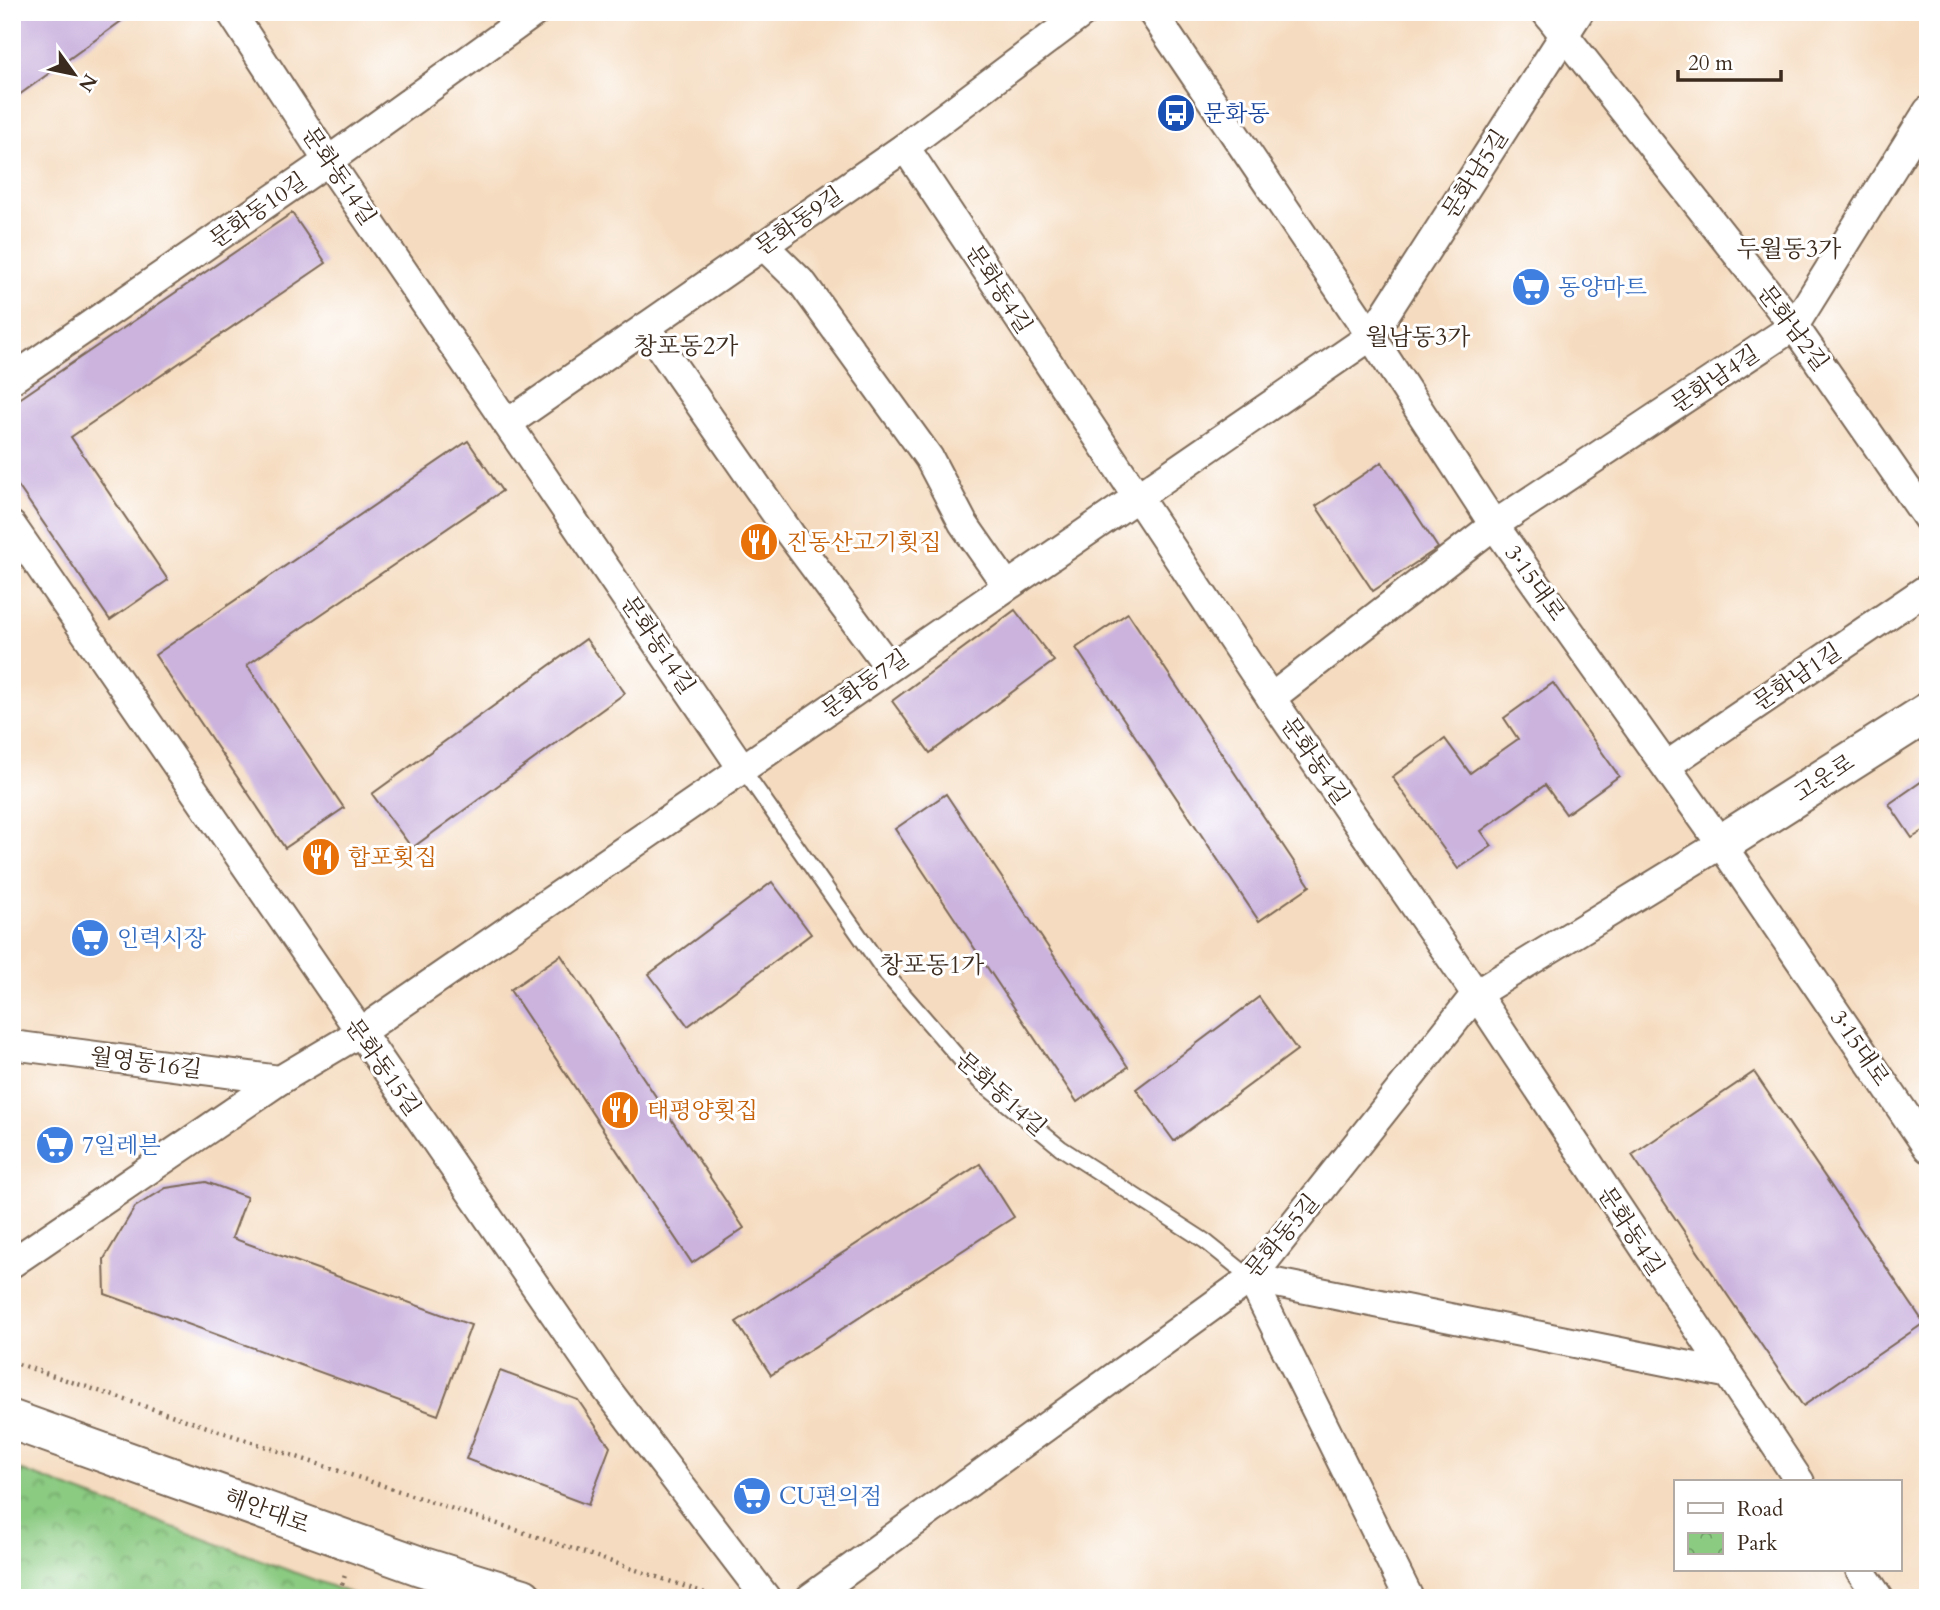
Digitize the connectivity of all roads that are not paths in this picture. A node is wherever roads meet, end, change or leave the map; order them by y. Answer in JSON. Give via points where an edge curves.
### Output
{"nodes":[{"id":1,"x":231,"y":12,"type":"edge"},
{"id":2,"x":535,"y":12,"type":"edge"},
{"id":3,"x":1084,"y":12,"type":"edge"},
{"id":4,"x":1152,"y":12,"type":"edge"},
{"id":5,"x":1546,"y":12,"type":"edge"},
{"id":6,"x":1578,"y":12,"type":"edge"},
{"id":7,"x":1564,"y":37,"type":"junction"},
{"id":8,"x":1928,"y":111,"type":"edge"},
{"id":9,"x":905,"y":147,"type":"junction"},
{"id":10,"x":328,"y":161,"type":"junction"},
{"id":11,"x":763,"y":245,"type":"junction"},
{"id":12,"x":1794,"y":326,"type":"junction"},
{"id":13,"x":646,"y":327,"type":"junction"},
{"id":14,"x":1371,"y":336,"type":"junction"},
{"id":15,"x":12,"y":379,"type":"edge"},
{"id":16,"x":508,"y":422,"type":"junction"},
{"id":17,"x":1137,"y":497,"type":"junction"},
{"id":18,"x":1928,"y":519,"type":"edge"},
{"id":19,"x":1494,"y":525,"type":"junction"},
{"id":20,"x":14,"y":532,"type":"edge"},
{"id":21,"x":1007,"y":586,"type":"junction"},
{"id":22,"x":1928,"y":588,"type":"edge"},
{"id":23,"x":888,"y":667,"type":"junction"},
{"id":24,"x":1271,"y":698,"type":"junction"},
{"id":25,"x":1928,"y":712,"type":"edge"},
{"id":26,"x":1665,"y":766,"type":"junction"},
{"id":27,"x":742,"y":768,"type":"junction"},
{"id":28,"x":1721,"y":844,"type":"junction"},
{"id":29,"x":1476,"y":994,"type":"junction"},
{"id":30,"x":359,"y":1032,"type":"junction"},
{"id":31,"x":12,"y":1045,"type":"edge"},
{"id":32,"x":280,"y":1080,"type":"junction"},
{"id":33,"x":1928,"y":1148,"type":"edge"},
{"id":34,"x":12,"y":1263,"type":"edge"},
{"id":35,"x":1251,"y":1278,"type":"junction"},
{"id":36,"x":1725,"y":1373,"type":"junction"},
{"id":37,"x":12,"y":1420,"type":"edge"},
{"id":38,"x":1799,"y":1480,"type":"edge"},
{"id":39,"x":1861,"y":1572,"type":"edge"},
{"id":40,"x":523,"y":1598,"type":"edge"},
{"id":41,"x":766,"y":1598,"type":"edge"},
{"id":42,"x":810,"y":1598,"type":"edge"},
{"id":43,"x":1409,"y":1598,"type":"edge"},
{"id":44,"x":1880,"y":1598,"type":"edge"}],
"edges":[{"from":1,"to":10,"type":"street","name":"문화동14길"},
{"from":2,"to":10,"type":"street","name":"문화동10길"},
{"from":3,"to":9,"type":"street","name":"문화동9길"},
{"from":4,"to":14,"type":"street","name":"3·15대로"},
{"from":5,"to":7,"type":"street","name":"문화남2길"},
{"from":6,"to":7,"type":"street","name":"문화남5길"},
{"from":7,"to":12,"type":"street","name":"문화남2길"},
{"from":7,"to":14,"type":"street","name":"문화남5길"},
{"from":8,"to":12,"type":"street","name":"문화남4길"},
{"from":9,"to":11,"type":"street","name":"문화동9길"},
{"from":9,"to":17,"type":"street","name":"문화동4길"},
{"from":10,"to":15,"type":"street","name":"문화동10길"},
{"from":10,"to":16,"type":"street","name":"문화동14길"},
{"from":11,"to":13,"type":"street","name":"문화동9길"},
{"from":11,"to":21,"type":"street","via":[[803,284],[929,458],[963,523]]},
{"from":12,"to":18,"type":"street","name":"문화남2길"},
{"from":12,"to":19,"type":"street","name":"문화남4길"},
{"from":13,"to":16,"type":"street","name":"문화동9길"},
{"from":13,"to":23,"type":"street"},
{"from":14,"to":17,"type":"street","name":"문화동7길"},
{"from":14,"to":19,"type":"street","name":"3·15대로"},
{"from":16,"to":27,"type":"street","name":"문화동14길"},
{"from":17,"to":21,"type":"street","name":"문화동7길"},
{"from":17,"to":24,"type":"street","name":"문화동4길"},
{"from":19,"to":24,"type":"street","name":"문화남4길"},
{"from":19,"to":26,"type":"street","name":"3·15대로"},
{"from":20,"to":30,"type":"street","name":"문화동15길"},
{"from":21,"to":23,"type":"street","name":"문화동7길"},
{"from":22,"to":26,"type":"street","name":"문화남1길"},
{"from":23,"to":27,"type":"street","name":"문화동7길"},
{"from":24,"to":29,"type":"street","name":"문화동4길"},
{"from":25,"to":28,"type":"main road","name":"고운로"},
{"from":26,"to":28,"type":"street","name":"3·15대로"},
{"from":27,"to":30,"type":"street","name":"문화동7길"},
{"from":27,"to":35,"type":"lane","name":"문화동14길","via":[[887,975],[979,1081],[1061,1148],[1205,1241]]},
{"from":28,"to":29,"type":"street","name":"문화동5길"},
{"from":28,"to":33,"type":"street","name":"3·15대로"},
{"from":29,"to":35,"type":"street","name":"문화동5길"},
{"from":29,"to":36,"type":"street","name":"문화동4길"},
{"from":30,"to":32,"type":"street"},
{"from":30,"to":41,"type":"street","name":"문화동15길","via":[[605,1387]]},
{"from":31,"to":32,"type":"street","name":"월영동16길"},
{"from":32,"to":34,"type":"street"},
{"from":35,"to":36,"type":"street"},
{"from":35,"to":42,"type":"street","name":"문화동5길"},
{"from":35,"to":43,"type":"street"},
{"from":36,"to":38,"type":"street","name":"문화동4길"},
{"from":37,"to":40,"type":"main road","name":"해안대로","via":[[420,1566]]},
{"from":39,"to":44,"type":"street"}]}
